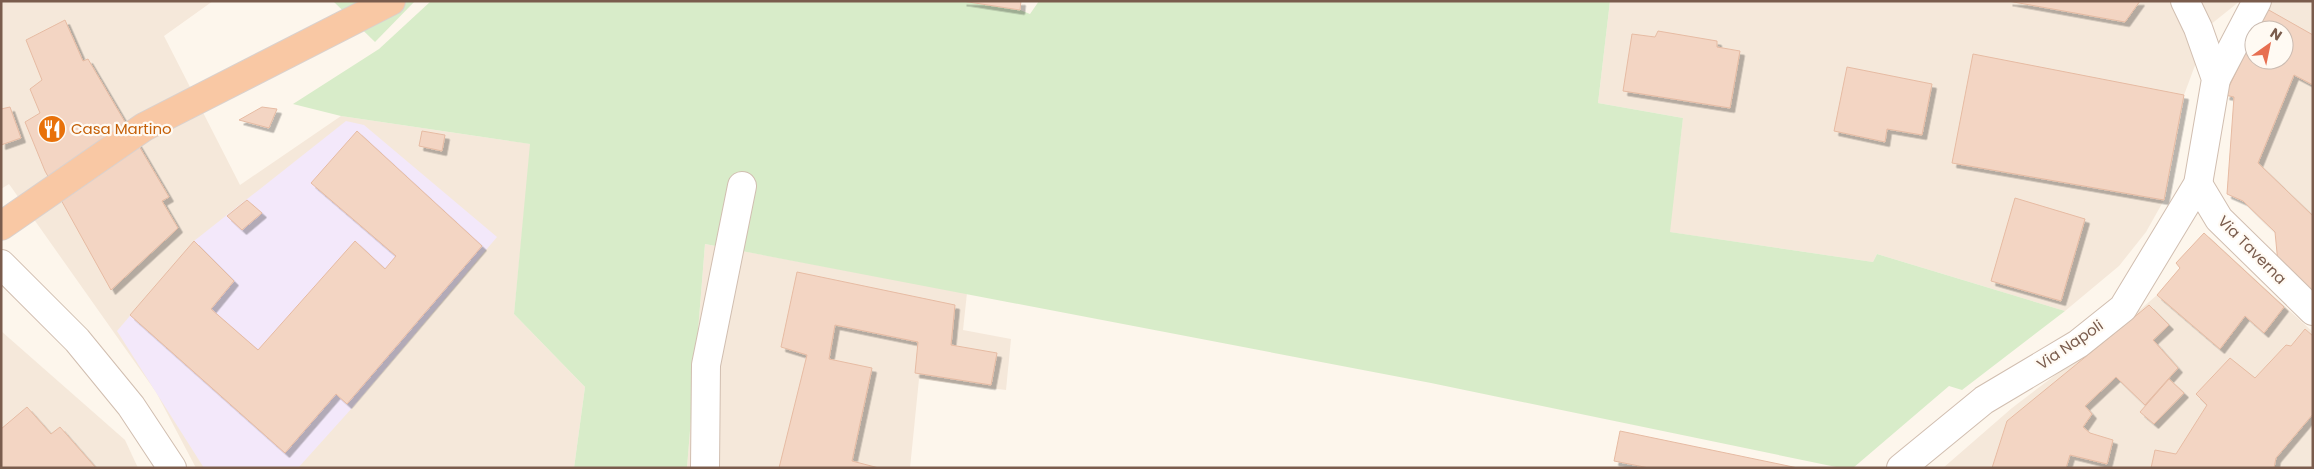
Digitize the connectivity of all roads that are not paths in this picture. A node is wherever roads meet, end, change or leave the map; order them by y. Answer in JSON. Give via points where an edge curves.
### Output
{"nodes":[{"id":1,"x":392,"y":1,"type":"edge"},
{"id":2,"x":2184,"y":1,"type":"edge"},
{"id":3,"x":2257,"y":1,"type":"edge"},
{"id":4,"x":2216,"y":79,"type":"junction"},
{"id":5,"x":2198,"y":184,"type":"junction"},
{"id":6,"x":742,"y":186,"type":"dead end"},
{"id":7,"x":1,"y":226,"type":"edge"},
{"id":8,"x":1,"y":264,"type":"edge"},
{"id":9,"x":2313,"y":310,"type":"edge"},
{"id":10,"x":172,"y":468,"type":"edge"},
{"id":11,"x":705,"y":468,"type":"edge"},
{"id":12,"x":1901,"y":468,"type":"edge"}],
"edges":[{"from":1,"to":7,"type":"highway","via":[[144,127]]},
{"from":2,"to":4,"type":"street","via":[[2198,28]]},
{"from":3,"to":4,"type":"street"},
{"from":4,"to":5,"type":"street"},
{"from":5,"to":9,"type":"street","name":"Via Taverna","via":[[2219,219]]},
{"from":5,"to":12,"type":"street","name":"Via Napoli","via":[[2122,308],[2078,344],[1984,400]]},
{"from":6,"to":11,"type":"street","via":[[706,366]]},
{"from":8,"to":10,"type":"street","via":[[77,340],[131,406]]}]}
